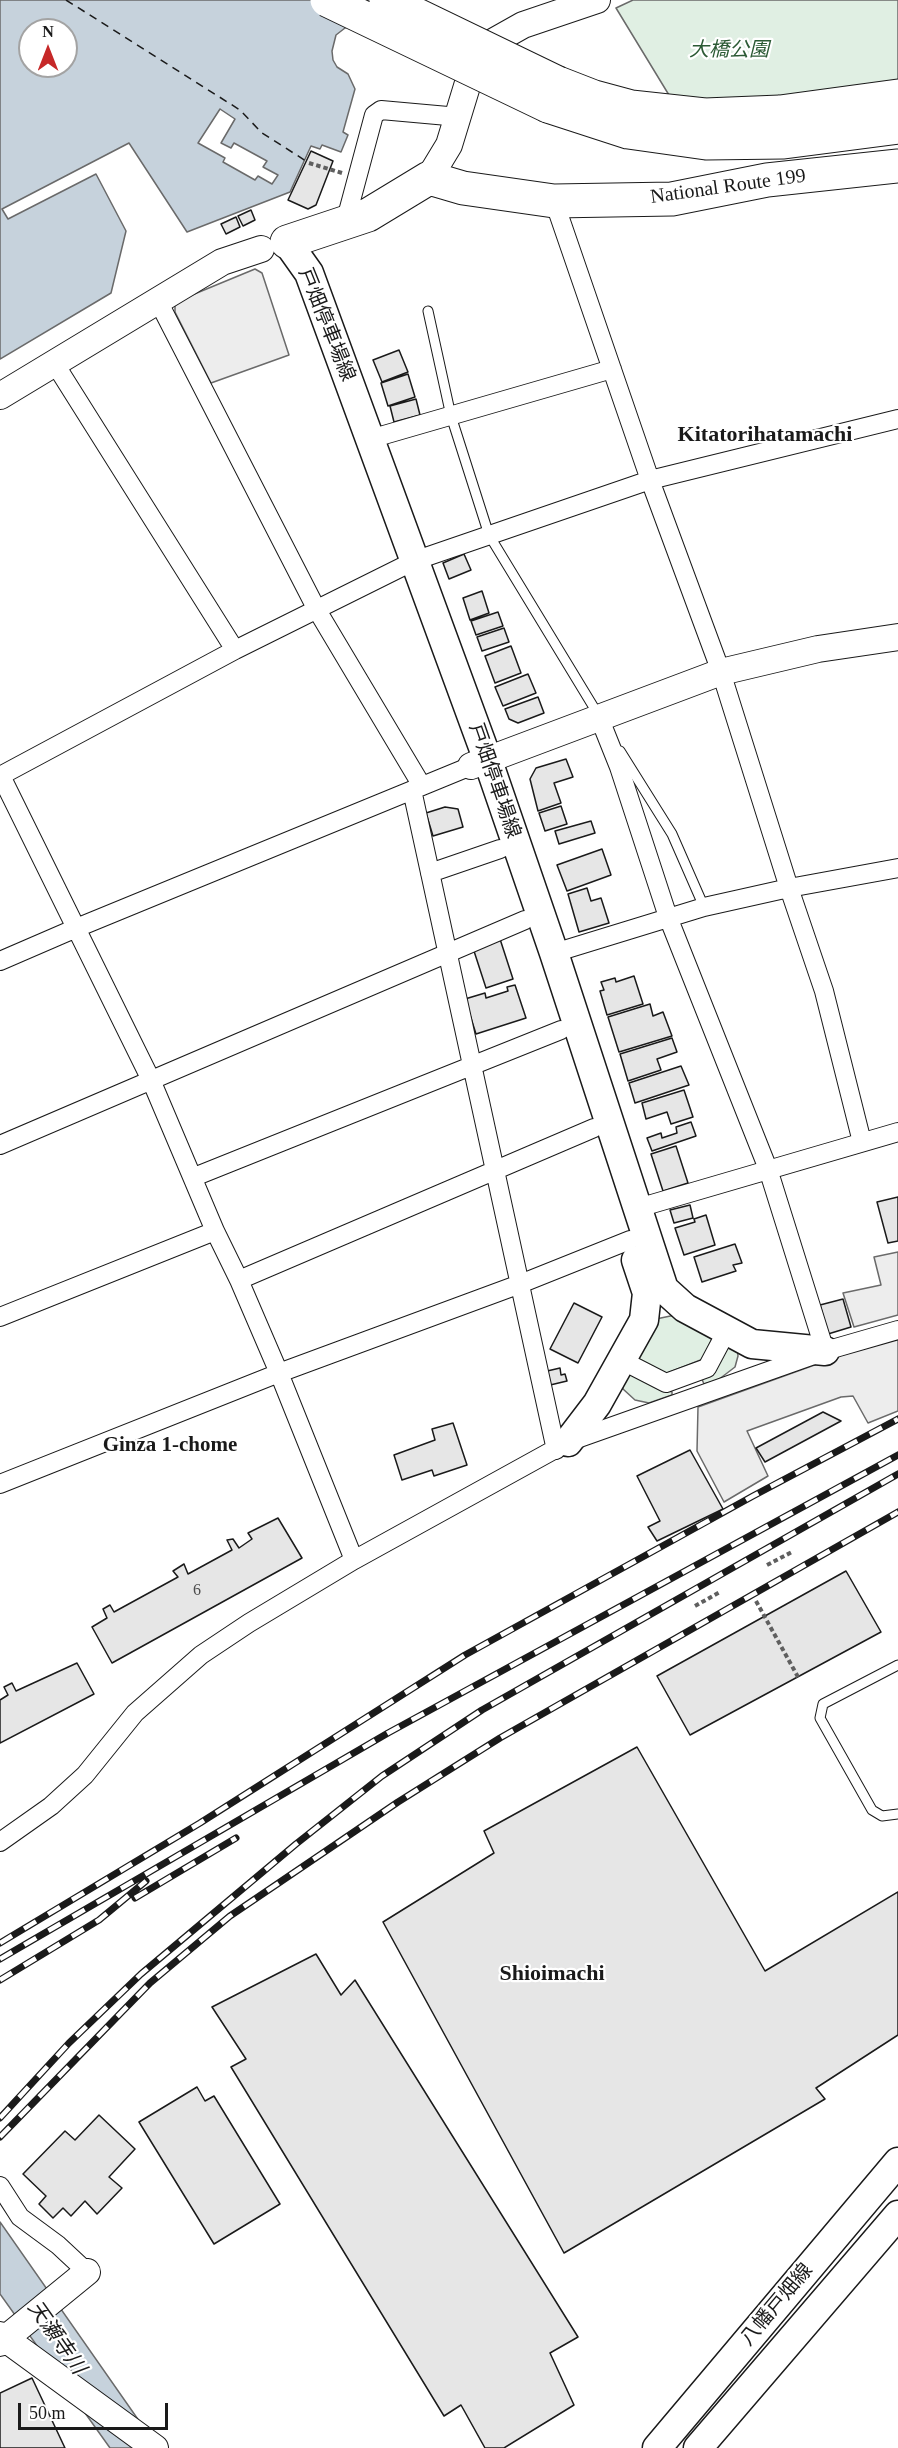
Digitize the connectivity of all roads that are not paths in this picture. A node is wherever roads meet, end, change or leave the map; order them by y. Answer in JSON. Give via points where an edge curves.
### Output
{"nodes":[{"id":1,"x":327,"y":0,"type":"edge"},
{"id":2,"x":386,"y":0,"type":"edge"},
{"id":3,"x":597,"y":0,"type":"edge"},
{"id":4,"x":898,"y":96,"type":"edge"},
{"id":5,"x":459,"y":117,"type":"junction"},
{"id":6,"x":898,"y":126,"type":"edge"},
{"id":7,"x":898,"y":166,"type":"edge"},
{"id":8,"x":429,"y":178,"type":"junction"},
{"id":9,"x":554,"y":201,"type":"junction"},
{"id":10,"x":345,"y":223,"type":"junction"},
{"id":11,"x":274,"y":246,"type":"junction"},
{"id":12,"x":156,"y":300,"type":"junction"},
{"id":13,"x":428,"y":311,"type":"dead end"},
{"id":14,"x":55,"y":364,"type":"junction"},
{"id":15,"x":612,"y":369,"type":"junction"},
{"id":16,"x":0,"y":396,"type":"edge"},
{"id":17,"x":451,"y":416,"type":"junction"},
{"id":18,"x":898,"y":419,"type":"edge"},
{"id":19,"x":370,"y":439,"type":"junction"},
{"id":20,"x":650,"y":480,"type":"junction"},
{"id":21,"x":489,"y":535,"type":"junction"},
{"id":22,"x":406,"y":565,"type":"junction"},
{"id":23,"x":317,"y":609,"type":"junction"},
{"id":24,"x":898,"y":637,"type":"edge"},
{"id":25,"x":235,"y":650,"type":"junction"},
{"id":26,"x":722,"y":672,"type":"junction"},
{"id":27,"x":599,"y":717,"type":"junction"},
{"id":28,"x":479,"y":762,"type":"junction"},
{"id":29,"x":0,"y":776,"type":"edge"},
{"id":30,"x":417,"y":788,"type":"junction"},
{"id":31,"x":500,"y":849,"type":"junction"},
{"id":32,"x":898,"y":868,"type":"edge"},
{"id":33,"x":430,"y":873,"type":"junction"},
{"id":34,"x":789,"y":888,"type":"junction"},
{"id":35,"x":704,"y":907,"type":"junction"},
{"id":36,"x":668,"y":917,"type":"junction"},
{"id":37,"x":525,"y":920,"type":"junction"},
{"id":38,"x":74,"y":928,"type":"junction"},
{"id":39,"x":554,"y":953,"type":"junction"},
{"id":40,"x":447,"y":954,"type":"junction"},
{"id":41,"x":0,"y":962,"type":"edge"},
{"id":42,"x":561,"y":1030,"type":"junction"},
{"id":43,"x":473,"y":1066,"type":"junction"},
{"id":44,"x":151,"y":1080,"type":"junction"},
{"id":45,"x":594,"y":1128,"type":"junction"},
{"id":46,"x":898,"y":1132,"type":"edge"},
{"id":47,"x":862,"y":1142,"type":"junction"},
{"id":48,"x":0,"y":1145,"type":"edge"},
{"id":49,"x":768,"y":1169,"type":"junction"},
{"id":50,"x":495,"y":1172,"type":"junction"},
{"id":51,"x":194,"y":1178,"type":"junction"},
{"id":52,"x":638,"y":1208,"type":"junction"},
{"id":53,"x":215,"y":1231,"type":"junction"},
{"id":54,"x":630,"y":1240,"type":"junction"},
{"id":55,"x":239,"y":1280,"type":"junction"},
{"id":56,"x":520,"y":1284,"type":"junction"},
{"id":57,"x":685,"y":1308,"type":"junction"},
{"id":58,"x":0,"y":1317,"type":"edge"},
{"id":59,"x":644,"y":1320,"type":"junction"},
{"id":60,"x":898,"y":1330,"type":"edge"},
{"id":61,"x":724,"y":1336,"type":"dead end"},
{"id":62,"x":825,"y":1350,"type":"junction"},
{"id":63,"x":629,"y":1364,"type":"dead end"},
{"id":64,"x":279,"y":1373,"type":"junction"},
{"id":65,"x":562,"y":1446,"type":"junction"},
{"id":66,"x":0,"y":1484,"type":"edge"},
{"id":67,"x":354,"y":1560,"type":"junction"},
{"id":68,"x":898,"y":1665,"type":"edge"},
{"id":69,"x":898,"y":1814,"type":"edge"},
{"id":70,"x":0,"y":1842,"type":"edge"},
{"id":71,"x":898,"y":2162,"type":"edge"},
{"id":72,"x":0,"y":2186,"type":"edge"},
{"id":73,"x":898,"y":2215,"type":"edge"},
{"id":74,"x":87,"y":2272,"type":"joint"},
{"id":75,"x":6,"y":2336,"type":"edge"},
{"id":76,"x":155,"y":2448,"type":"edge"},
{"id":77,"x":657,"y":2448,"type":"edge"},
{"id":78,"x":698,"y":2448,"type":"edge"}],
"edges":[{"from":1,"to":6,"type":"highway","bridge":true,"via":[[548,106],[628,132],[686,141],[746,144]]},
{"from":2,"to":4,"type":"highway","bridge":true,"via":[[558,83],[631,107],[668,113],[742,114]]},
{"from":3,"to":5,"type":"street","via":[[523,25],[491,43],[471,73]]},
{"from":5,"to":8,"type":"street","via":[[449,145]]},
{"from":5,"to":10,"type":"street","via":[[381,110],[374,115]]},
{"from":7,"to":9,"type":"highway","name":"National Route 199","via":[[767,180],[672,199]]},
{"from":8,"to":9,"type":"highway","name":"National Route 199","via":[[463,188]]},
{"from":8,"to":10,"type":"highway","via":[[368,215]]},
{"from":9,"to":15,"type":"street"},
{"from":10,"to":11,"type":"highway"},
{"from":11,"to":12,"type":"street","via":[[222,262]]},
{"from":11,"to":19,"type":"main road","name":"戸畑停車場線","via":[[309,273]]},
{"from":11,"to":22,"type":"main road","name":"戸畑停車場線","via":[[292,279]]},
{"from":12,"to":14,"type":"street"},
{"from":12,"to":23,"type":"street"},
{"from":13,"to":17,"type":"lane"},
{"from":14,"to":16,"type":"street"},
{"from":14,"to":25,"type":"street"},
{"from":15,"to":17,"type":"street"},
{"from":15,"to":20,"type":"street"},
{"from":17,"to":19,"type":"street"},
{"from":17,"to":21,"type":"lane"},
{"from":18,"to":20,"type":"street"},
{"from":19,"to":22,"type":"main road","name":"戸畑停車場線"},
{"from":20,"to":21,"type":"street"},
{"from":20,"to":26,"type":"street"},
{"from":21,"to":22,"type":"street"},
{"from":21,"to":27,"type":"lane"},
{"from":22,"to":23,"type":"street"},
{"from":22,"to":28,"type":"main road","name":"戸畑停車場線"},
{"from":23,"to":25,"type":"street"},
{"from":23,"to":30,"type":"street"},
{"from":24,"to":26,"type":"street","via":[[818,649]]},
{"from":25,"to":29,"type":"street"},
{"from":26,"to":27,"type":"street"},
{"from":26,"to":34,"type":"street"},
{"from":27,"to":28,"type":"street"},
{"from":27,"to":35,"type":"lane","via":[[672,834]]},
{"from":27,"to":36,"type":"street"},
{"from":28,"to":30,"type":"street"},
{"from":28,"to":31,"type":"main road","name":"戸畑停車場線"},
{"from":28,"to":39,"type":"main road","name":"戸畑停車場線"},
{"from":29,"to":38,"type":"street"},
{"from":30,"to":33,"type":"street"},
{"from":30,"to":38,"type":"street"},
{"from":31,"to":33,"type":"street"},
{"from":31,"to":37,"type":"main road","name":"戸畑停車場線"},
{"from":32,"to":34,"type":"street"},
{"from":33,"to":40,"type":"street"},
{"from":34,"to":35,"type":"street"},
{"from":34,"to":47,"type":"street","via":[[824,991]]},
{"from":35,"to":36,"type":"street"},
{"from":36,"to":39,"type":"street"},
{"from":36,"to":49,"type":"street"},
{"from":37,"to":40,"type":"street"},
{"from":37,"to":42,"type":"main road","name":"戸畑停車場線"},
{"from":38,"to":41,"type":"street"},
{"from":38,"to":44,"type":"street"},
{"from":39,"to":52,"type":"main road","name":"戸畑停車場線"},
{"from":40,"to":43,"type":"street"},
{"from":40,"to":44,"type":"street"},
{"from":42,"to":43,"type":"street"},
{"from":42,"to":45,"type":"main road","name":"戸畑停車場線"},
{"from":43,"to":50,"type":"street"},
{"from":43,"to":51,"type":"street"},
{"from":44,"to":48,"type":"street"},
{"from":44,"to":51,"type":"street"},
{"from":45,"to":50,"type":"street"},
{"from":45,"to":54,"type":"main road","name":"戸畑停車場線"},
{"from":46,"to":47,"type":"street"},
{"from":47,"to":49,"type":"street"},
{"from":49,"to":52,"type":"street"},
{"from":49,"to":62,"type":"street"},
{"from":50,"to":55,"type":"street"},
{"from":50,"to":56,"type":"street"},
{"from":51,"to":53,"type":"street"},
{"from":52,"to":57,"type":"main road","name":"戸畑停車場線","via":[[664,1289]]},
{"from":53,"to":55,"type":"street"},
{"from":53,"to":58,"type":"street"},
{"from":54,"to":56,"type":"street"},
{"from":54,"to":59,"type":"main road","name":"戸畑停車場線","via":[[646,1293]]},
{"from":55,"to":64,"type":"street"},
{"from":56,"to":64,"type":"street"},
{"from":56,"to":65,"type":"street"},
{"from":57,"to":59,"type":"main road","via":[[661,1308]]},
{"from":57,"to":62,"type":"main road","name":"戸畑停車場線","via":[[752,1344]]},
{"from":59,"to":65,"type":"main road","name":"戸畑停車場線","via":[[597,1404]]},
{"from":60,"to":62,"type":"street"},
{"from":61,"to":63,"type":"street","via":[[707,1368],[686,1384],[666,1383]]},
{"from":62,"to":65,"type":"street"},
{"from":64,"to":66,"type":"street"},
{"from":64,"to":67,"type":"street"},
{"from":65,"to":67,"type":"street"},
{"from":67,"to":70,"type":"street","via":[[201,1654],[135,1713],[85,1775],[51,1806]]},
{"from":68,"to":69,"type":"lane","via":[[823,1704],[820,1718],[872,1810],[882,1816]]},
{"from":71,"to":77,"type":"main road","name":"八幡戸畑線"},
{"from":72,"to":74,"type":"street","via":[[20,2217]]},
{"from":73,"to":78,"type":"main road","name":"八幡戸畑線"},
{"from":74,"to":75,"type":"street"},
{"from":75,"to":76,"type":"street"}]}
